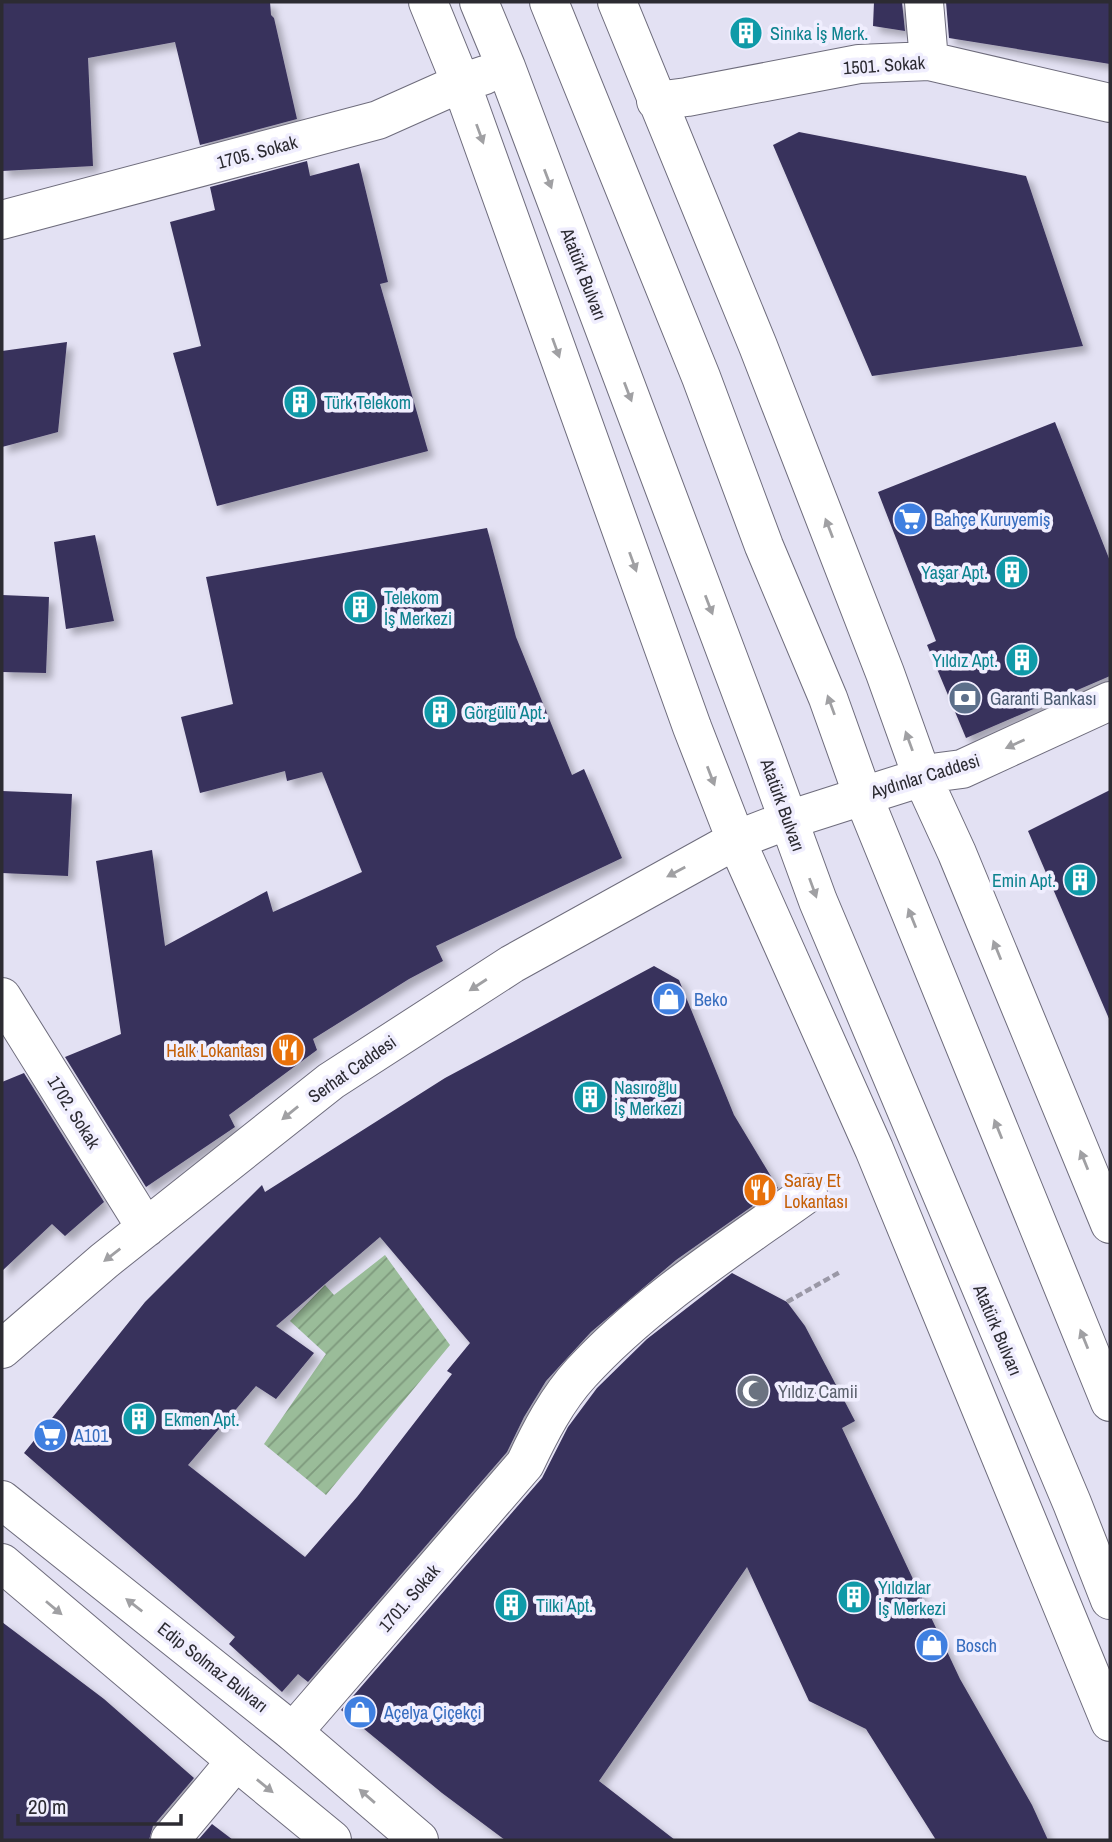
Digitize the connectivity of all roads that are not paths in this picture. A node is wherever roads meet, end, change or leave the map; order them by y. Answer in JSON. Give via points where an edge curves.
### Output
{"nodes":[{"id":1,"x":428,"y":2,"type":"edge"},
{"id":2,"x":479,"y":2,"type":"edge"},
{"id":3,"x":549,"y":2,"type":"edge"},
{"id":4,"x":617,"y":2,"type":"edge"},
{"id":5,"x":924,"y":2,"type":"edge"},
{"id":6,"x":929,"y":61,"type":"junction"},
{"id":7,"x":506,"y":67,"type":"junction"},
{"id":8,"x":461,"y":83,"type":"junction"},
{"id":9,"x":656,"y":101,"type":"junction"},
{"id":10,"x":1110,"y":103,"type":"edge"},
{"id":11,"x":2,"y":220,"type":"edge"},
{"id":12,"x":1094,"y":709,"type":"edge"},
{"id":13,"x":923,"y":779,"type":"junction"},
{"id":14,"x":863,"y":796,"type":"junction"},
{"id":15,"x":788,"y":820,"type":"junction"},
{"id":16,"x":736,"y":840,"type":"junction"},
{"id":17,"x":2,"y":997,"type":"edge"},
{"id":18,"x":808,"y":1193,"type":"dead end"},
{"id":19,"x":1110,"y":1223,"type":"edge"},
{"id":20,"x":146,"y":1228,"type":"junction"},
{"id":21,"x":2,"y":1349,"type":"edge"},
{"id":22,"x":1110,"y":1402,"type":"edge"},
{"id":23,"x":2,"y":1500,"type":"edge"},
{"id":24,"x":2,"y":1563,"type":"edge"},
{"id":25,"x":1110,"y":1600,"type":"edge"},
{"id":26,"x":1110,"y":1722,"type":"edge"},
{"id":27,"x":293,"y":1732,"type":"junction"},
{"id":28,"x":236,"y":1761,"type":"junction"},
{"id":29,"x":170,"y":1840,"type":"edge"},
{"id":30,"x":332,"y":1840,"type":"edge"},
{"id":31,"x":419,"y":1840,"type":"edge"}],
"edges":[{"from":1,"to":8,"type":"street"},
{"from":2,"to":7,"type":"street","name":"Atatürk Bulvarı"},
{"from":14,"to":3,"type":"street","one_way":true},
{"from":4,"to":9,"type":"street"},
{"from":5,"to":6,"type":"street"},
{"from":6,"to":9,"type":"street","name":"1501. Sokak","via":[[859,64]]},
{"from":6,"to":10,"type":"street","name":"1501. Sokak"},
{"from":7,"to":8,"type":"street","name":"1705. Sokak"},
{"from":7,"to":15,"type":"street","name":"Atatürk Bulvarı","one_way":true},
{"from":8,"to":11,"type":"street","name":"1705. Sokak","via":[[378,120]]},
{"from":8,"to":16,"type":"street","one_way":true},
{"from":13,"to":9,"type":"street","one_way":true,"via":[[758,346]]},
{"from":12,"to":13,"type":"street","name":"Aydınlar Caddesi","one_way":true,"via":[[962,769]]},
{"from":13,"to":14,"type":"street","name":"Aydınlar Caddesi"},
{"from":19,"to":13,"type":"street","one_way":true},
{"from":14,"to":15,"type":"street","name":"Aydınlar Caddesi"},
{"from":22,"to":14,"type":"street","one_way":true},
{"from":15,"to":16,"type":"street","name":"Aydınlar Caddesi"},
{"from":15,"to":25,"type":"street","name":"Atatürk Bulvarı","one_way":true},
{"from":16,"to":20,"type":"street","name":"Serhat Caddesi","one_way":true,"via":[[512,964],[331,1081]]},
{"from":16,"to":26,"type":"street","via":[[874,1149]]},
{"from":17,"to":20,"type":"street","name":"1702. Sokak"},
{"from":18,"to":27,"type":"street","name":"1701. Sokak","via":[[691,1277],[580,1374],[544,1424],[525,1464]]},
{"from":20,"to":21,"type":"street","name":"Serhat Caddesi","one_way":true},
{"from":27,"to":23,"type":"street","name":"Edip Solmaz Bulvarı","one_way":true},
{"from":24,"to":28,"type":"street","one_way":true},
{"from":31,"to":27,"type":"street","name":"Edip Solmaz Bulvarı","one_way":true},
{"from":28,"to":29,"type":"street"},
{"from":28,"to":30,"type":"street","one_way":true}]}
